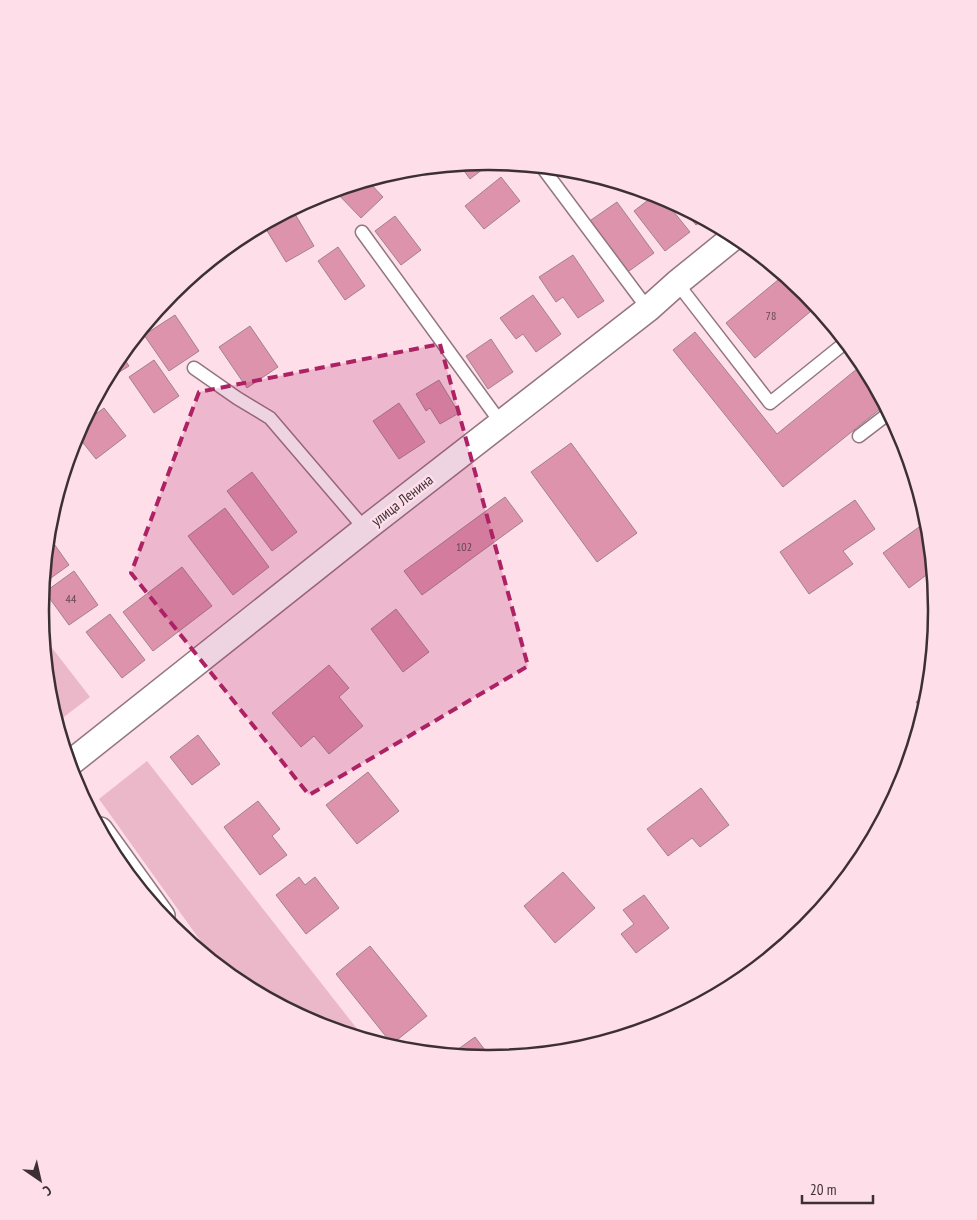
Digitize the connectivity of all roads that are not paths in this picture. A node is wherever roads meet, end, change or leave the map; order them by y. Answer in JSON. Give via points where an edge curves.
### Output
{"nodes":[{"id":1,"x":547,"y":174,"type":"edge"},
{"id":2,"x":362,"y":232,"type":"dead end"},
{"id":3,"x":728,"y":241,"type":"edge"},
{"id":4,"x":677,"y":283,"type":"junction"},
{"id":5,"x":648,"y":309,"type":"junction"},
{"id":6,"x":840,"y":347,"type":"edge"},
{"id":7,"x":194,"y":368,"type":"dead end"},
{"id":8,"x":884,"y":417,"type":"edge"},
{"id":9,"x":500,"y":423,"type":"junction"},
{"id":10,"x":860,"y":436,"type":"dead end"},
{"id":11,"x":366,"y":529,"type":"junction"},
{"id":12,"x":75,"y":759,"type":"edge"}],
"edges":[{"from":1,"to":5,"type":"lane"},
{"from":2,"to":9,"type":"lane"},
{"from":3,"to":4,"type":"street","name":"улица Ленина"},
{"from":4,"to":5,"type":"street","name":"улица Ленина"},
{"from":4,"to":6,"type":"lane","via":[[770,403]]},
{"from":5,"to":9,"type":"street","name":"улица Ленина"},
{"from":7,"to":11,"type":"lane","via":[[270,418]]},
{"from":8,"to":10,"type":"lane"},
{"from":9,"to":11,"type":"street","name":"улица Ленина"},
{"from":11,"to":12,"type":"street","name":"улица Ленина"}]}
